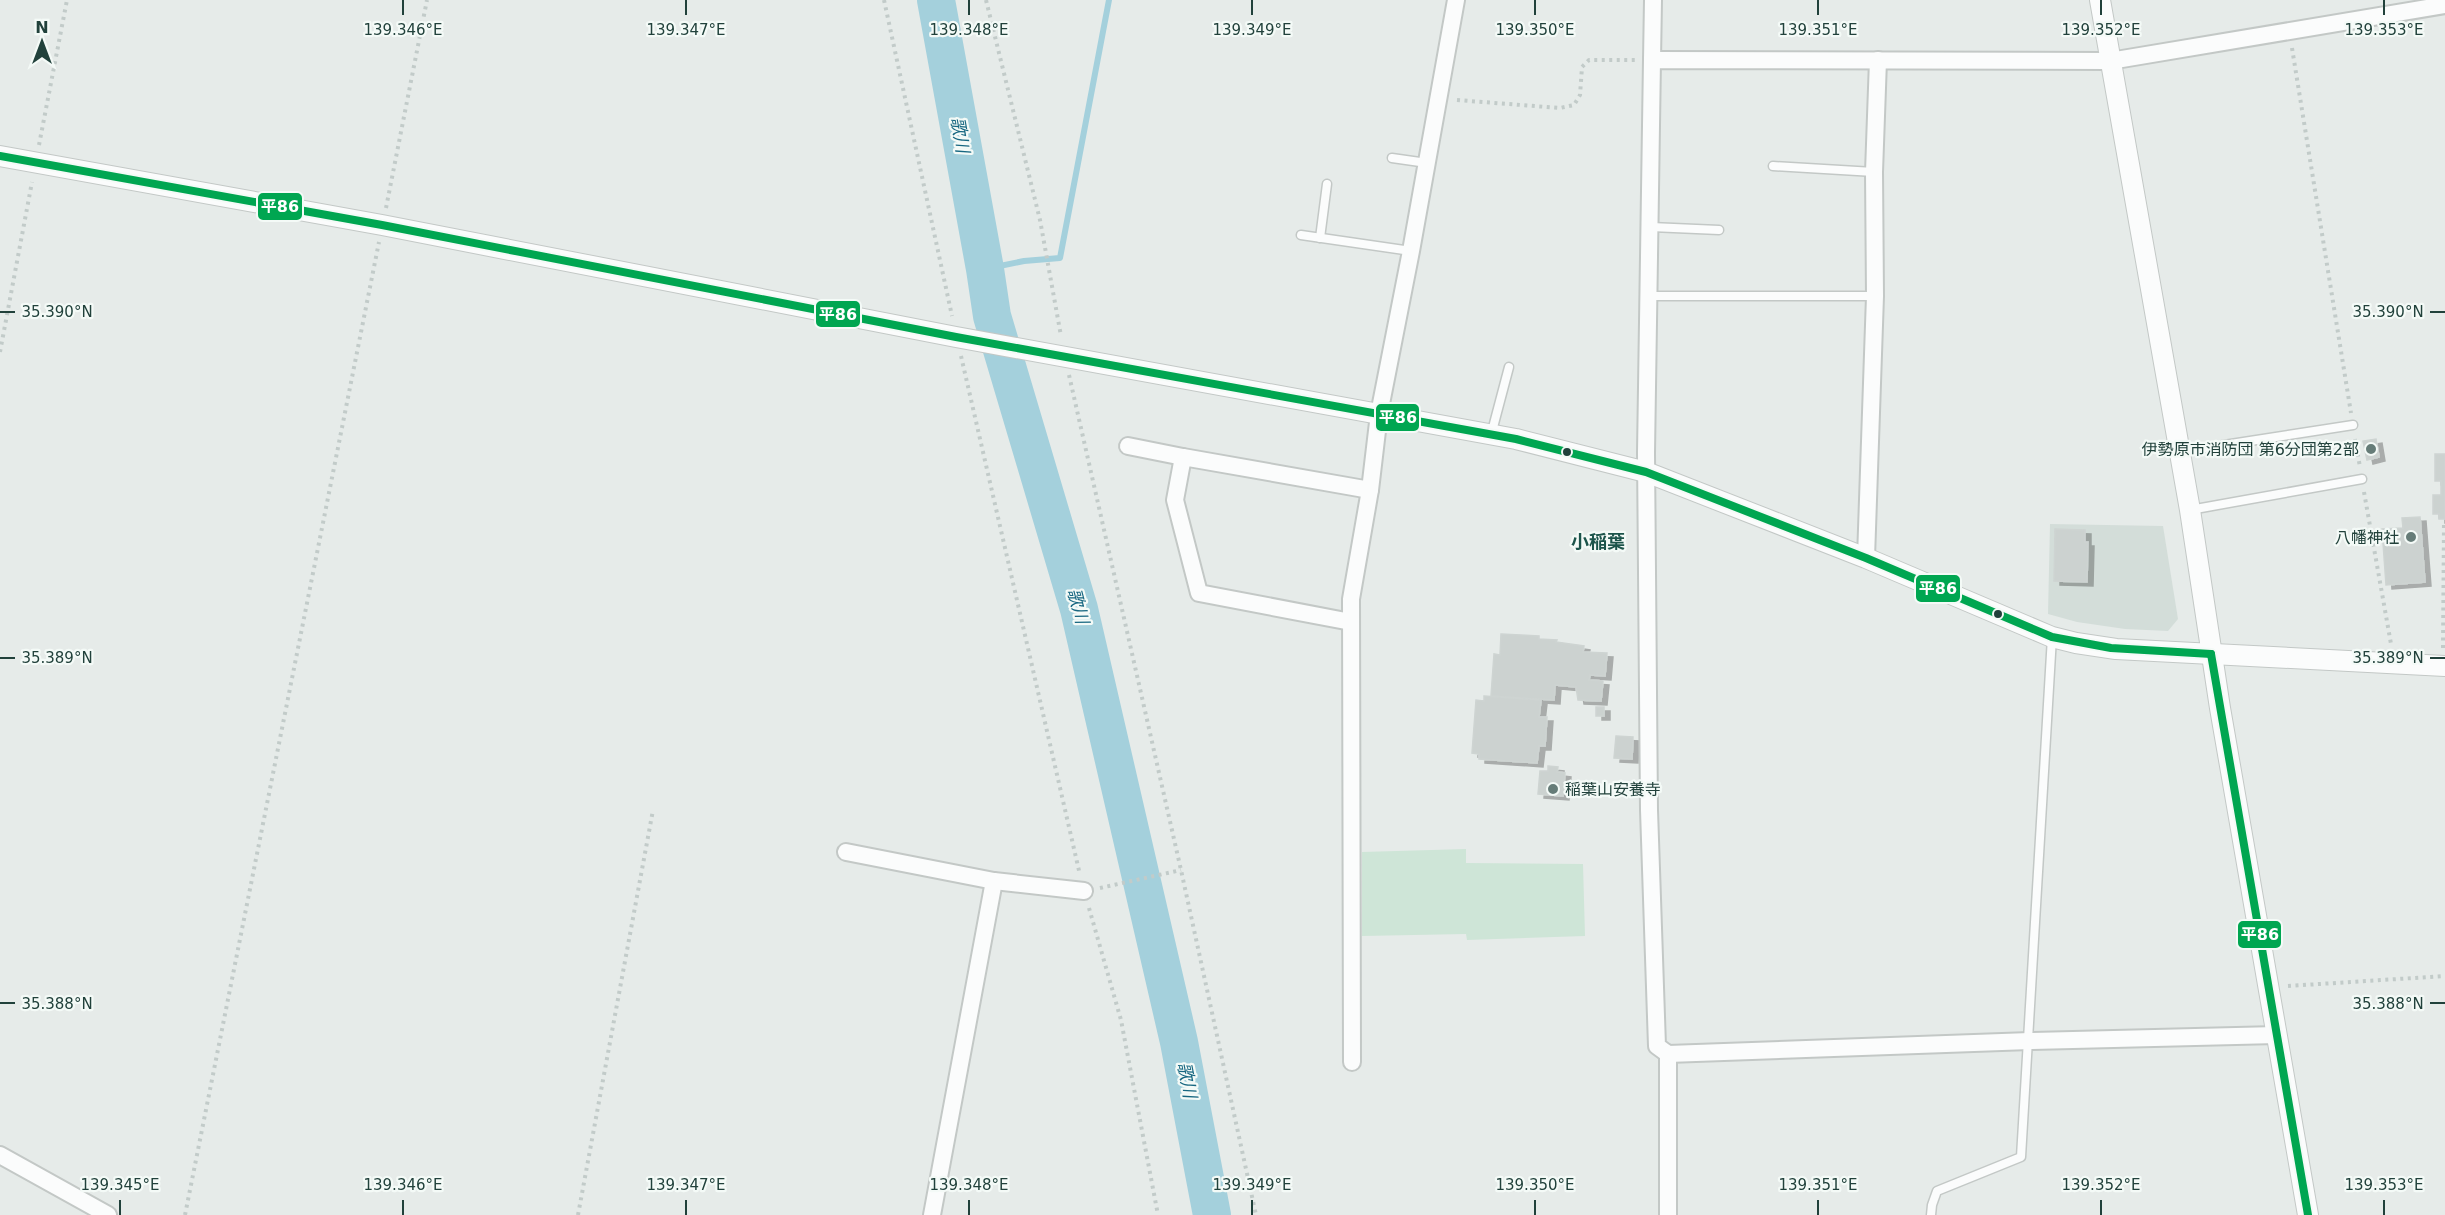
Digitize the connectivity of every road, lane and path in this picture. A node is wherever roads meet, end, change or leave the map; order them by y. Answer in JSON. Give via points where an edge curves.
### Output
{"nodes":[{"id":1,"x":427,"y":0,"type":"edge"},
{"id":2,"x":884,"y":0,"type":"edge"},
{"id":3,"x":986,"y":0,"type":"edge"},
{"id":4,"x":1456,"y":0,"type":"edge"},
{"id":5,"x":1653,"y":0,"type":"edge"},
{"id":6,"x":2100,"y":0,"type":"edge"},
{"id":7,"x":2445,"y":5,"type":"edge"},
{"id":8,"x":2289,"y":32,"type":"junction"},
{"id":9,"x":1652,"y":60,"type":"junction"},
{"id":10,"x":1878,"y":60,"type":"junction"},
{"id":11,"x":2110,"y":61,"type":"junction"},
{"id":12,"x":1438,"y":99,"type":"junction"},
{"id":13,"x":0,"y":156,"type":"edge"},
{"id":14,"x":1392,"y":158,"type":"dead end"},
{"id":15,"x":1427,"y":163,"type":"junction"},
{"id":16,"x":1773,"y":166,"type":"dead end"},
{"id":17,"x":1874,"y":172,"type":"junction"},
{"id":18,"x":1327,"y":184,"type":"dead end"},
{"id":19,"x":382,"y":225,"type":"junction"},
{"id":20,"x":1651,"y":227,"type":"junction"},
{"id":21,"x":1719,"y":230,"type":"dead end"},
{"id":22,"x":1301,"y":235,"type":"dead end"},
{"id":23,"x":1320,"y":238,"type":"junction"},
{"id":24,"x":1412,"y":251,"type":"junction"},
{"id":25,"x":1647,"y":296,"type":"junction"},
{"id":26,"x":1875,"y":296,"type":"junction"},
{"id":27,"x":964,"y":338,"type":"junction"},
{"id":28,"x":1058,"y":354,"type":"junction"},
{"id":29,"x":1509,"y":367,"type":"dead end"},
{"id":30,"x":1379,"y":414,"type":"junction"},
{"id":31,"x":2353,"y":425,"type":"junction"},
{"id":32,"x":1491,"y":435,"type":"junction"},
{"id":33,"x":1128,"y":446,"type":"dead end"},
{"id":34,"x":2178,"y":452,"type":"junction"},
{"id":35,"x":1183,"y":458,"type":"junction"},
{"id":36,"x":1646,"y":472,"type":"junction"},
{"id":37,"x":2362,"y":479,"type":"junction"},
{"id":38,"x":1370,"y":490,"type":"junction"},
{"id":39,"x":2190,"y":510,"type":"junction"},
{"id":40,"x":2444,"y":523,"type":"edge"},
{"id":41,"x":1866,"y":558,"type":"junction"},
{"id":42,"x":1351,"y":622,"type":"junction"},
{"id":43,"x":2052,"y":637,"type":"junction"},
{"id":44,"x":2211,"y":654,"type":"junction"},
{"id":45,"x":2394,"y":663,"type":"junction"},
{"id":46,"x":2444,"y":666,"type":"edge"},
{"id":47,"x":652,"y":810,"type":"dead end"},
{"id":48,"x":846,"y":852,"type":"dead end"},
{"id":49,"x":1181,"y":870,"type":"junction"},
{"id":50,"x":994,"y":881,"type":"junction"},
{"id":51,"x":1084,"y":891,"type":"junction"},
{"id":52,"x":2445,"y":976,"type":"edge"},
{"id":53,"x":2269,"y":987,"type":"junction"},
{"id":54,"x":2277,"y":1035,"type":"junction"},
{"id":55,"x":2030,"y":1041,"type":"junction"},
{"id":56,"x":1668,"y":1054,"type":"junction"},
{"id":57,"x":1352,"y":1062,"type":"dead end"},
{"id":58,"x":0,"y":1155,"type":"edge"},
{"id":59,"x":108,"y":1215,"type":"edge"},
{"id":60,"x":185,"y":1215,"type":"edge"},
{"id":61,"x":578,"y":1215,"type":"edge"},
{"id":62,"x":932,"y":1215,"type":"edge"},
{"id":63,"x":1158,"y":1215,"type":"edge"},
{"id":64,"x":1256,"y":1215,"type":"edge"},
{"id":65,"x":1668,"y":1215,"type":"edge"},
{"id":66,"x":1931,"y":1215,"type":"edge"},
{"id":67,"x":2308,"y":1215,"type":"edge"}],
"edges":[{"from":1,"to":19,"type":"path"},
{"from":2,"to":27,"type":"path"},
{"from":3,"to":28,"type":"path","via":[[1040,220]]},
{"from":4,"to":12,"type":"street"},
{"from":5,"to":9,"type":"street"},
{"from":6,"to":11,"type":"street"},
{"from":7,"to":8,"type":"street"},
{"from":8,"to":11,"type":"street"},
{"from":8,"to":31,"type":"path"},
{"from":9,"to":10,"type":"street"},
{"from":9,"to":12,"type":"path","via":[[1589,60],[1582,67],[1580,95],[1574,105],[1560,108]]},
{"from":9,"to":20,"type":"street"},
{"from":10,"to":11,"type":"street"},
{"from":10,"to":17,"type":"street"},
{"from":11,"to":34,"type":"street"},
{"from":12,"to":15,"type":"street"},
{"from":13,"to":19,"type":"street"},
{"from":14,"to":15,"type":"lane"},
{"from":15,"to":24,"type":"street"},
{"from":16,"to":17,"type":"lane"},
{"from":17,"to":26,"type":"street"},
{"from":18,"to":23,"type":"lane"},
{"from":19,"to":27,"type":"street"},
{"from":19,"to":60,"type":"path"},
{"from":20,"to":21,"type":"lane"},
{"from":20,"to":25,"type":"street"},
{"from":22,"to":23,"type":"lane"},
{"from":23,"to":24,"type":"lane"},
{"from":24,"to":30,"type":"street"},
{"from":25,"to":26,"type":"lane"},
{"from":25,"to":36,"type":"street"},
{"from":26,"to":41,"type":"street"},
{"from":27,"to":28,"type":"street"},
{"from":27,"to":51,"type":"path"},
{"from":28,"to":30,"type":"street"},
{"from":28,"to":49,"type":"path"},
{"from":29,"to":32,"type":"lane"},
{"from":30,"to":32,"type":"street"},
{"from":30,"to":38,"type":"street"},
{"from":31,"to":34,"type":"lane"},
{"from":31,"to":37,"type":"path"},
{"from":32,"to":36,"type":"street"},
{"from":33,"to":35,"type":"street"},
{"from":34,"to":39,"type":"street"},
{"from":35,"to":38,"type":"street","via":[[1274,481]]},
{"from":35,"to":42,"type":"street","via":[[1175,500],[1199,593]]},
{"from":36,"to":41,"type":"street"},
{"from":36,"to":56,"type":"street","via":[[1649,810],[1656,1023],[1657,1047]]},
{"from":37,"to":39,"type":"lane"},
{"from":37,"to":45,"type":"path"},
{"from":38,"to":42,"type":"street","via":[[1351,599]]},
{"from":39,"to":44,"type":"street"},
{"from":40,"to":46,"type":"path"},
{"from":41,"to":43,"type":"street"},
{"from":42,"to":57,"type":"street"},
{"from":43,"to":44,"type":"street","via":[[2116,649]]},
{"from":43,"to":55,"type":"lane"},
{"from":44,"to":45,"type":"street"},
{"from":44,"to":53,"type":"street"},
{"from":45,"to":46,"type":"street"},
{"from":47,"to":61,"type":"path"},
{"from":48,"to":50,"type":"street"},
{"from":49,"to":51,"type":"path"},
{"from":49,"to":64,"type":"path"},
{"from":50,"to":51,"type":"street"},
{"from":50,"to":62,"type":"street"},
{"from":51,"to":63,"type":"path","via":[[1121,1020]]},
{"from":52,"to":53,"type":"path"},
{"from":53,"to":54,"type":"street"},
{"from":54,"to":55,"type":"street"},
{"from":54,"to":67,"type":"street"},
{"from":55,"to":56,"type":"street"},
{"from":55,"to":66,"type":"lane","via":[[2021,1157],[1936,1191]]},
{"from":56,"to":65,"type":"street"},
{"from":58,"to":59,"type":"street"}]}
